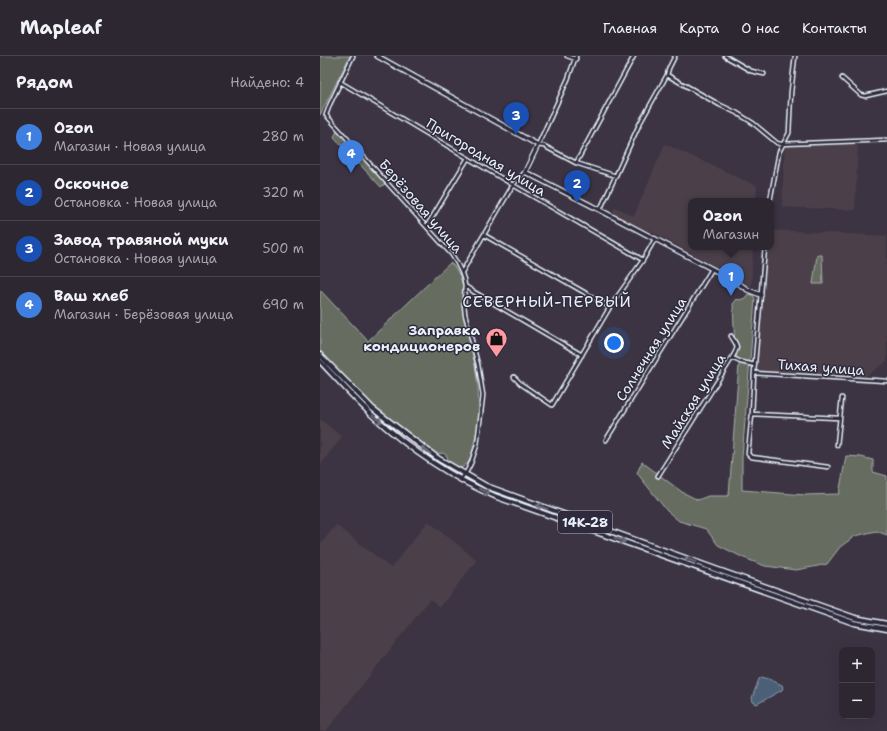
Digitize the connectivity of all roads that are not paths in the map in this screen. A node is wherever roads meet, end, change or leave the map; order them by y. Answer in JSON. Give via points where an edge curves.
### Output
{"nodes":[{"id":1,"x":353,"y":56,"type":"edge"},
{"id":2,"x":376,"y":56,"type":"edge"},
{"id":3,"x":567,"y":56,"type":"edge"},
{"id":4,"x":634,"y":56,"type":"edge"},
{"id":5,"x":675,"y":56,"type":"edge"},
{"id":6,"x":725,"y":56,"type":"edge"},
{"id":7,"x":795,"y":56,"type":"edge"},
{"id":8,"x":576,"y":58,"type":"edge"},
{"id":9,"x":764,"y":74,"type":"dead end"},
{"id":10,"x":667,"y":75,"type":"junction"},
{"id":11,"x":842,"y":78,"type":"dead end"},
{"id":12,"x":340,"y":82,"type":"junction"},
{"id":13,"x":887,"y":91,"type":"edge"},
{"id":14,"x":887,"y":140,"type":"edge"},
{"id":15,"x":784,"y":143,"type":"junction"},
{"id":16,"x":538,"y":145,"type":"junction"},
{"id":17,"x":468,"y":158,"type":"junction"},
{"id":18,"x":576,"y":163,"type":"junction"},
{"id":19,"x":524,"y":172,"type":"junction"},
{"id":20,"x":616,"y":176,"type":"junction"},
{"id":21,"x":513,"y":185,"type":"junction"},
{"id":22,"x":771,"y":198,"type":"edge"},
{"id":23,"x":600,"y":210,"type":"junction"},
{"id":24,"x":427,"y":226,"type":"junction"},
{"id":25,"x":484,"y":234,"type":"junction"},
{"id":26,"x":655,"y":239,"type":"junction"},
{"id":27,"x":765,"y":250,"type":"edge"},
{"id":28,"x":643,"y":260,"type":"junction"},
{"id":29,"x":712,"y":269,"type":"junction"},
{"id":30,"x":462,"y":272,"type":"junction"},
{"id":31,"x":465,"y":286,"type":"junction"},
{"id":32,"x":761,"y":295,"type":"junction"},
{"id":33,"x":610,"y":307,"type":"junction"},
{"id":34,"x":731,"y":336,"type":"dead end"},
{"id":35,"x":320,"y":355,"type":"edge"},
{"id":36,"x":582,"y":355,"type":"junction"},
{"id":37,"x":732,"y":358,"type":"junction"},
{"id":38,"x":320,"y":362,"type":"edge"},
{"id":39,"x":755,"y":365,"type":"junction"},
{"id":40,"x":754,"y":373,"type":"junction"},
{"id":41,"x":514,"y":377,"type":"dead end"},
{"id":42,"x":887,"y":381,"type":"edge"},
{"id":43,"x":842,"y":398,"type":"dead end"},
{"id":44,"x":752,"y":414,"type":"junction"},
{"id":45,"x":839,"y":418,"type":"junction"},
{"id":46,"x":606,"y":440,"type":"dead end"},
{"id":47,"x":836,"y":445,"type":"dead end"},
{"id":48,"x":828,"y":467,"type":"dead end"},
{"id":49,"x":465,"y":475,"type":"junction"},
{"id":50,"x":658,"y":476,"type":"dead end"},
{"id":51,"x":461,"y":479,"type":"junction"},
{"id":52,"x":887,"y":624,"type":"edge"},
{"id":53,"x":887,"y":629,"type":"edge"}],
"edges":[{"from":1,"to":12,"type":"street"},
{"from":2,"to":16,"type":"street"},
{"from":3,"to":8,"type":"street"},
{"from":4,"to":18,"type":"street"},
{"from":5,"to":10,"type":"street"},
{"from":6,"to":9,"type":"street","via":[[751,71]]},
{"from":7,"to":15,"type":"street","via":[[789,133]]},
{"from":8,"to":16,"type":"street"},
{"from":10,"to":15,"type":"street","via":[[737,113],[777,143]]},
{"from":10,"to":20,"type":"street","via":[[639,126]]},
{"from":11,"to":13,"type":"street","via":[[861,95]]},
{"from":12,"to":17,"type":"street","name":"Пригородная улица"},
{"from":12,"to":24,"type":"street","name":"Берёзовая улица","via":[[326,115]]},
{"from":14,"to":15,"type":"street"},
{"from":15,"to":22,"type":"street","via":[[779,152]]},
{"from":16,"to":18,"type":"street"},
{"from":16,"to":19,"type":"street"},
{"from":17,"to":21,"type":"street","name":"Пригородная улица"},
{"from":17,"to":24,"type":"street"},
{"from":18,"to":20,"type":"street"},
{"from":19,"to":21,"type":"street"},
{"from":19,"to":23,"type":"street"},
{"from":20,"to":23,"type":"street"},
{"from":21,"to":25,"type":"street"},
{"from":21,"to":28,"type":"street","name":"Пригородная улица"},
{"from":23,"to":26,"type":"street"},
{"from":24,"to":30,"type":"street","name":"Берёзовая улица","via":[[452,255]]},
{"from":25,"to":30,"type":"street"},
{"from":25,"to":33,"type":"street"},
{"from":26,"to":28,"type":"street"},
{"from":26,"to":29,"type":"street"},
{"from":27,"to":32,"type":"street"},
{"from":28,"to":33,"type":"street"},
{"from":29,"to":32,"type":"street"},
{"from":29,"to":46,"type":"street","name":"Солнечная улица"},
{"from":30,"to":31,"type":"street","name":"Берёзовая улица"},
{"from":31,"to":36,"type":"street"},
{"from":31,"to":49,"type":"street","name":"Берёзовая улица","via":[[465,314],[483,395],[477,445]]},
{"from":32,"to":39,"type":"street"},
{"from":33,"to":36,"type":"street"},
{"from":34,"to":37,"type":"street","name":"Майская улица","via":[[737,346]]},
{"from":49,"to":35,"type":"main road","number":"14К-28","one_way":true,"via":[[439,459],[372,408]]},
{"from":36,"to":41,"type":"street","via":[[552,405],[520,384]]},
{"from":37,"to":39,"type":"street"},
{"from":37,"to":50,"type":"street","name":"Майская улица"},
{"from":38,"to":51,"type":"main road","number":"14К-28","one_way":true,"via":[[371,414],[410,447]]},
{"from":39,"to":40,"type":"street"},
{"from":40,"to":42,"type":"street","name":"Тихая улица"},
{"from":40,"to":44,"type":"street"},
{"from":43,"to":45,"type":"street"},
{"from":44,"to":45,"type":"street"},
{"from":44,"to":48,"type":"street","via":[[749,456]]},
{"from":45,"to":47,"type":"street"},
{"from":49,"to":51,"type":"street","name":"Берёзовая улица"},
{"from":52,"to":49,"type":"main road","number":"14К-28","one_way":true,"via":[[855,618],[718,570],[499,491]]},
{"from":51,"to":53,"type":"main road","number":"14К-28","one_way":true,"via":[[497,497],[717,575],[854,623]]}]}
